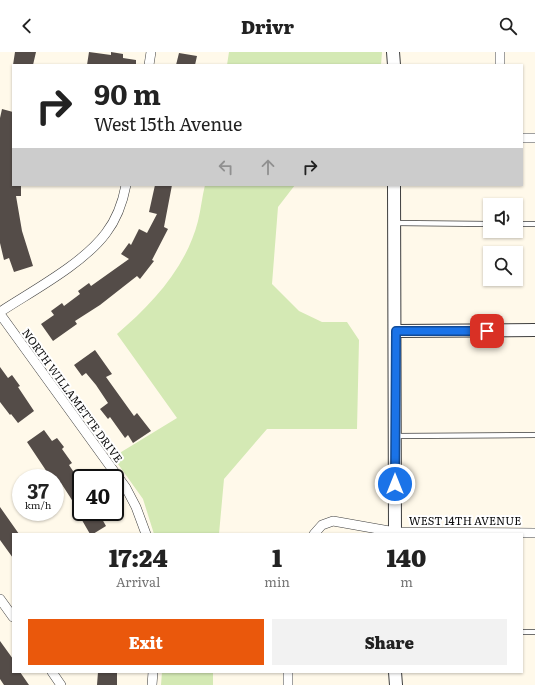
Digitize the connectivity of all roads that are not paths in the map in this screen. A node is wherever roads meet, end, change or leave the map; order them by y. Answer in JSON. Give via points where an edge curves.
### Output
{"nodes":[{"id":1,"x":151,"y":52,"type":"edge"},
{"id":2,"x":393,"y":52,"type":"edge"},
{"id":3,"x":500,"y":52,"type":"edge"},
{"id":4,"x":149,"y":64,"type":"edge"},
{"id":5,"x":394,"y":64,"type":"edge"},
{"id":6,"x":500,"y":64,"type":"edge"},
{"id":7,"x":523,"y":138,"type":"edge"},
{"id":8,"x":535,"y":138,"type":"edge"},
{"id":9,"x":126,"y":186,"type":"edge"},
{"id":10,"x":394,"y":186,"type":"edge"},
{"id":11,"x":394,"y":223,"type":"junction"},
{"id":12,"x":483,"y":224,"type":"edge"},
{"id":13,"x":523,"y":224,"type":"edge"},
{"id":14,"x":535,"y":224,"type":"edge"},
{"id":15,"x":0,"y":313,"type":"edge"},
{"id":16,"x":535,"y":330,"type":"edge"},
{"id":17,"x":396,"y":331,"type":"junction"},
{"id":18,"x":535,"y":435,"type":"edge"},
{"id":19,"x":395,"y":436,"type":"junction"},
{"id":20,"x":146,"y":533,"type":"edge"},
{"id":21,"x":315,"y":533,"type":"edge"},
{"id":22,"x":395,"y":533,"type":"edge"},
{"id":23,"x":535,"y":533,"type":"edge"},
{"id":24,"x":0,"y":599,"type":"edge"},
{"id":25,"x":12,"y":616,"type":"edge"},
{"id":26,"x":523,"y":632,"type":"edge"},
{"id":27,"x":535,"y":632,"type":"edge"},
{"id":28,"x":53,"y":673,"type":"edge"},
{"id":29,"x":153,"y":673,"type":"edge"},
{"id":30,"x":288,"y":673,"type":"edge"},
{"id":31,"x":396,"y":673,"type":"edge"},
{"id":32,"x":61,"y":685,"type":"edge"},
{"id":33,"x":152,"y":685,"type":"edge"},
{"id":34,"x":288,"y":685,"type":"edge"},
{"id":35,"x":396,"y":685,"type":"edge"}],
"edges":[{"from":1,"to":4,"type":"street"},
{"from":2,"to":5,"type":"street"},
{"from":3,"to":6,"type":"street"},
{"from":7,"to":8,"type":"street"},
{"from":9,"to":15,"type":"street","via":[[114,220],[106,234],[68,268]]},
{"from":10,"to":11,"type":"street"},
{"from":11,"to":12,"type":"lane"},
{"from":11,"to":17,"type":"street"},
{"from":13,"to":14,"type":"lane"},
{"from":15,"to":20,"type":"street","name":"NORTH WILLAMETTE DRIVE","via":[[126,488]]},
{"from":16,"to":17,"type":"street"},
{"from":17,"to":19,"type":"street"},
{"from":18,"to":19,"type":"lane"},
{"from":19,"to":22,"type":"street"},
{"from":21,"to":22,"type":"street","name":"WEST 14TH AVENUE","via":[[322,525],[333,521]]},
{"from":22,"to":23,"type":"street","name":"WEST 14TH AVENUE"},
{"from":24,"to":25,"type":"street"},
{"from":26,"to":27,"type":"lane"},
{"from":28,"to":32,"type":"street"},
{"from":29,"to":33,"type":"street"},
{"from":30,"to":34,"type":"street"},
{"from":31,"to":35,"type":"street"}]}
